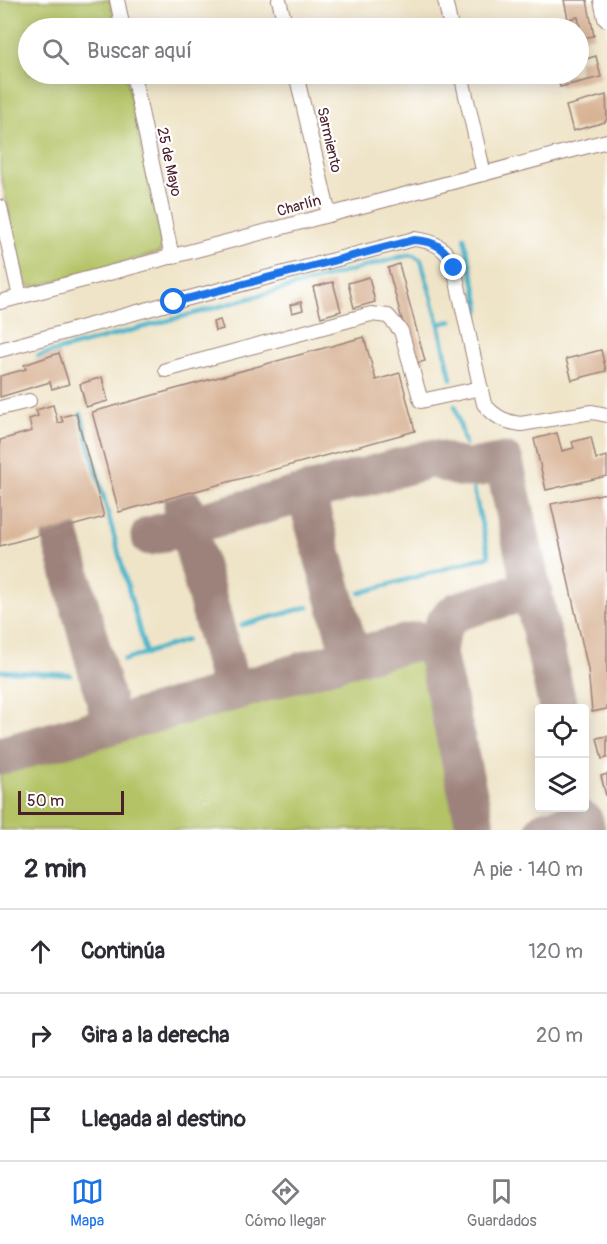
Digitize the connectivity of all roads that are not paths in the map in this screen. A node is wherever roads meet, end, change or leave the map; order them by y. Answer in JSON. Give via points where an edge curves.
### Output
{"nodes":[{"id":1,"x":117,"y":0,"type":"edge"},
{"id":2,"x":279,"y":0,"type":"edge"},
{"id":3,"x":445,"y":0,"type":"edge"},
{"id":4,"x":603,"y":0,"type":"edge"},
{"id":5,"x":121,"y":18,"type":"edge"},
{"id":6,"x":284,"y":18,"type":"edge"},
{"id":7,"x":449,"y":18,"type":"edge"},
{"id":8,"x":607,"y":18,"type":"edge"},
{"id":9,"x":135,"y":84,"type":"edge"},
{"id":10,"x":298,"y":84,"type":"edge"},
{"id":11,"x":463,"y":84,"type":"edge"},
{"id":12,"x":607,"y":141,"type":"edge"},
{"id":13,"x":484,"y":174,"type":"junction"},
{"id":14,"x":0,"y":207,"type":"edge"},
{"id":15,"x":329,"y":215,"type":"junction"},
{"id":16,"x":172,"y":257,"type":"junction"},
{"id":17,"x":20,"y":297,"type":"junction"},
{"id":18,"x":0,"y":302,"type":"edge"},
{"id":19,"x":0,"y":350,"type":"edge"},
{"id":20,"x":166,"y":370,"type":"dead end"},
{"id":21,"x":481,"y":388,"type":"junction"},
{"id":22,"x":29,"y":401,"type":"dead end"},
{"id":23,"x":0,"y":408,"type":"edge"},
{"id":24,"x":607,"y":415,"type":"edge"}],
"edges":[{"from":1,"to":5,"type":"street"},
{"from":2,"to":6,"type":"street"},
{"from":3,"to":7,"type":"street"},
{"from":4,"to":8,"type":"main road"},
{"from":9,"to":16,"type":"street","name":"25 de Mayo"},
{"from":10,"to":15,"type":"street","name":"Sarmiento"},
{"from":11,"to":13,"type":"street"},
{"from":12,"to":13,"type":"street","name":"Charlín"},
{"from":13,"to":15,"type":"street","name":"Charlín"},
{"from":14,"to":17,"type":"street"},
{"from":15,"to":16,"type":"street","name":"Charlín"},
{"from":16,"to":17,"type":"street","name":"Charlín"},
{"from":17,"to":18,"type":"street","name":"Charlín"},
{"from":19,"to":21,"type":"street","via":[[403,242],[426,240],[450,257]]},
{"from":20,"to":21,"type":"street","via":[[371,314],[388,316],[401,331],[421,401]]},
{"from":21,"to":24,"type":"street","via":[[484,404],[510,422],[521,424],[592,412]]},
{"from":22,"to":23,"type":"street"}]}
